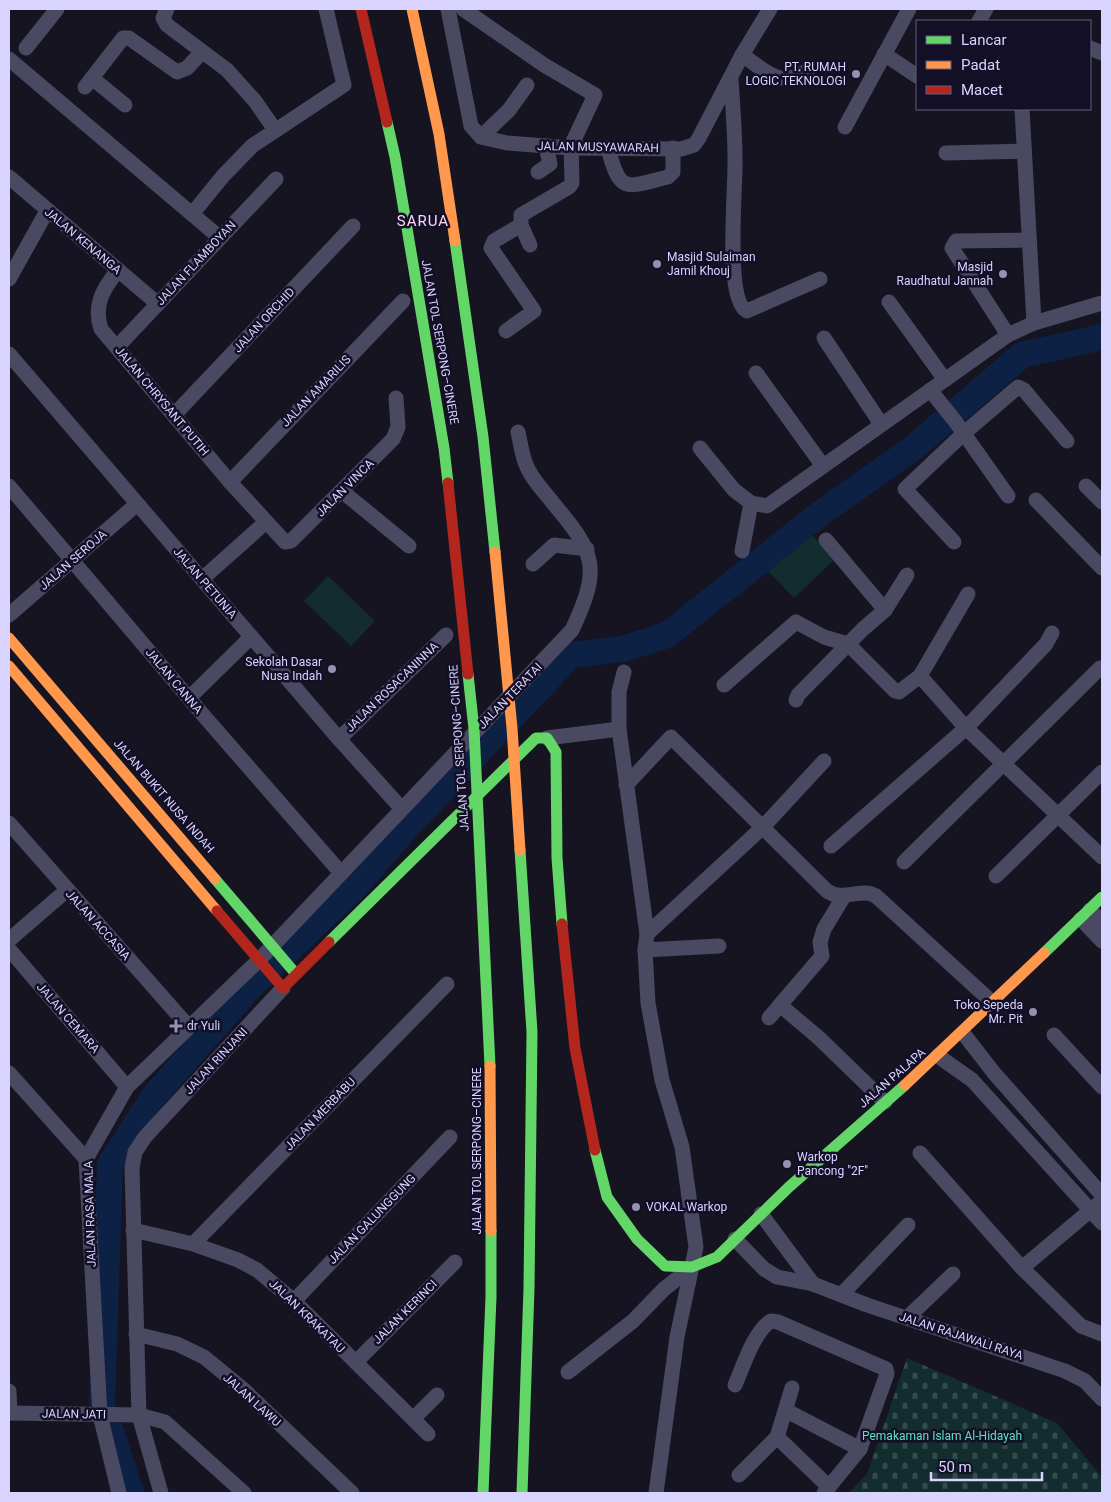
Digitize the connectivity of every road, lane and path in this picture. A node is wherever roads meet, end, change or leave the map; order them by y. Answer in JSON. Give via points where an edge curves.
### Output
{"nodes":[{"id":1,"x":57,"y":9,"type":"edge"},
{"id":2,"x":167,"y":9,"type":"edge"},
{"id":3,"x":326,"y":9,"type":"edge"},
{"id":4,"x":361,"y":9,"type":"edge"},
{"id":5,"x":412,"y":9,"type":"edge"},
{"id":6,"x":464,"y":9,"type":"edge"},
{"id":7,"x":770,"y":9,"type":"edge"},
{"id":8,"x":909,"y":9,"type":"edge"},
{"id":9,"x":986,"y":9,"type":"edge"},
{"id":10,"x":449,"y":10,"type":"edge"},
{"id":11,"x":980,"y":20,"type":"edge"},
{"id":12,"x":26,"y":48,"type":"dead end"},
{"id":13,"x":202,"y":52,"type":"junction"},
{"id":14,"x":884,"y":54,"type":"junction"},
{"id":15,"x":742,"y":56,"type":"junction"},
{"id":16,"x":9,"y":59,"type":"edge"},
{"id":17,"x":808,"y":70,"type":"dead end"},
{"id":18,"x":916,"y":75,"type":"edge"},
{"id":19,"x":731,"y":79,"type":"junction"},
{"id":20,"x":527,"y":85,"type":"dead end"},
{"id":21,"x":125,"y":105,"type":"dead end"},
{"id":22,"x":1022,"y":110,"type":"edge"},
{"id":23,"x":845,"y":127,"type":"dead end"},
{"id":24,"x":275,"y":130,"type":"junction"},
{"id":25,"x":481,"y":137,"type":"junction"},
{"id":26,"x":546,"y":146,"type":"junction"},
{"id":27,"x":571,"y":148,"type":"junction"},
{"id":28,"x":608,"y":148,"type":"junction"},
{"id":29,"x":673,"y":148,"type":"junction"},
{"id":30,"x":1024,"y":151,"type":"junction"},
{"id":31,"x":946,"y":153,"type":"dead end"},
{"id":32,"x":538,"y":172,"type":"dead end"},
{"id":33,"x":9,"y":177,"type":"edge"},
{"id":34,"x":276,"y":179,"type":"dead end"},
{"id":35,"x":47,"y":211,"type":"junction"},
{"id":36,"x":192,"y":214,"type":"junction"},
{"id":37,"x":353,"y":226,"type":"dead end"},
{"id":38,"x":521,"y":226,"type":"junction"},
{"id":39,"x":220,"y":237,"type":"junction"},
{"id":40,"x":1028,"y":240,"type":"junction"},
{"id":41,"x":530,"y":245,"type":"dead end"},
{"id":42,"x":118,"y":270,"type":"junction"},
{"id":43,"x":820,"y":278,"type":"dead end"},
{"id":44,"x":9,"y":280,"type":"edge"},
{"id":45,"x":403,"y":301,"type":"dead end"},
{"id":46,"x":888,"y":302,"type":"dead end"},
{"id":47,"x":1102,"y":303,"type":"edge"},
{"id":48,"x":158,"y":304,"type":"junction"},
{"id":49,"x":1034,"y":323,"type":"junction"},
{"id":50,"x":506,"y":331,"type":"dead end"},
{"id":51,"x":1008,"y":335,"type":"junction"},
{"id":52,"x":824,"y":338,"type":"dead end"},
{"id":53,"x":117,"y":347,"type":"junction"},
{"id":54,"x":9,"y":354,"type":"edge"},
{"id":55,"x":756,"y":372,"type":"dead end"},
{"id":56,"x":945,"y":380,"type":"junction"},
{"id":57,"x":930,"y":390,"type":"junction"},
{"id":58,"x":396,"y":398,"type":"dead end"},
{"id":59,"x":174,"y":415,"type":"junction"},
{"id":60,"x":881,"y":424,"type":"junction"},
{"id":61,"x":959,"y":428,"type":"junction"},
{"id":62,"x":518,"y":432,"type":"dead end"},
{"id":63,"x":1068,"y":441,"type":"dead end"},
{"id":64,"x":700,"y":448,"type":"dead end"},
{"id":65,"x":822,"y":466,"type":"junction"},
{"id":66,"x":230,"y":482,"type":"junction"},
{"id":67,"x":9,"y":486,"type":"edge"},
{"id":68,"x":1086,"y":486,"type":"dead end"},
{"id":69,"x":343,"y":492,"type":"junction"},
{"id":70,"x":1008,"y":496,"type":"dead end"},
{"id":71,"x":1036,"y":500,"type":"dead end"},
{"id":72,"x":1102,"y":502,"type":"edge"},
{"id":73,"x":752,"y":503,"type":"junction"},
{"id":74,"x":137,"y":504,"type":"junction"},
{"id":75,"x":266,"y":522,"type":"junction"},
{"id":76,"x":826,"y":540,"type":"dead end"},
{"id":77,"x":954,"y":542,"type":"dead end"},
{"id":78,"x":409,"y":546,"type":"dead end"},
{"id":79,"x":587,"y":549,"type":"junction"},
{"id":80,"x":742,"y":551,"type":"dead end"},
{"id":81,"x":72,"y":560,"type":"junction"},
{"id":82,"x":532,"y":564,"type":"dead end"},
{"id":83,"x":1102,"y":568,"type":"edge"},
{"id":84,"x":908,"y":575,"type":"dead end"},
{"id":85,"x":202,"y":579,"type":"junction"},
{"id":86,"x":968,"y":594,"type":"dead end"},
{"id":87,"x":885,"y":610,"type":"junction"},
{"id":88,"x":9,"y":615,"type":"edge"},
{"id":89,"x":1052,"y":633,"type":"dead end"},
{"id":90,"x":446,"y":635,"type":"dead end"},
{"id":91,"x":251,"y":637,"type":"junction"},
{"id":92,"x":9,"y":638,"type":"edge"},
{"id":93,"x":848,"y":644,"type":"junction"},
{"id":94,"x":9,"y":666,"type":"edge"},
{"id":95,"x":1100,"y":668,"type":"dead end"},
{"id":96,"x":624,"y":672,"type":"dead end"},
{"id":97,"x":920,"y":676,"type":"junction"},
{"id":98,"x":724,"y":685,"type":"dead end"},
{"id":99,"x":189,"y":698,"type":"junction"},
{"id":100,"x":796,"y":700,"type":"dead end"},
{"id":101,"x":966,"y":728,"type":"junction"},
{"id":102,"x":619,"y":729,"type":"junction"},
{"id":103,"x":547,"y":738,"type":"junction"},
{"id":104,"x":339,"y":739,"type":"junction"},
{"id":105,"x":824,"y":761,"type":"dead end"},
{"id":106,"x":1003,"y":762,"type":"junction"},
{"id":107,"x":1102,"y":772,"type":"edge"},
{"id":108,"x":626,"y":786,"type":"junction"},
{"id":109,"x":402,"y":810,"type":"junction"},
{"id":110,"x":1057,"y":814,"type":"junction"},
{"id":111,"x":9,"y":823,"type":"edge"},
{"id":112,"x":763,"y":827,"type":"junction"},
{"id":113,"x":831,"y":846,"type":"dead end"},
{"id":114,"x":1102,"y":858,"type":"edge"},
{"id":115,"x":904,"y":862,"type":"dead end"},
{"id":116,"x":341,"y":873,"type":"junction"},
{"id":117,"x":996,"y":876,"type":"dead end"},
{"id":118,"x":67,"y":890,"type":"junction"},
{"id":119,"x":844,"y":896,"type":"junction"},
{"id":120,"x":1102,"y":898,"type":"edge"},
{"id":121,"x":1086,"y":914,"type":"junction"},
{"id":122,"x":1102,"y":922,"type":"edge"},
{"id":123,"x":647,"y":934,"type":"junction"},
{"id":124,"x":9,"y":940,"type":"edge"},
{"id":125,"x":1102,"y":941,"type":"edge"},
{"id":126,"x":275,"y":946,"type":"junction"},
{"id":127,"x":719,"y":946,"type":"dead end"},
{"id":128,"x":9,"y":950,"type":"edge"},
{"id":129,"x":646,"y":950,"type":"junction"},
{"id":130,"x":260,"y":961,"type":"junction"},
{"id":131,"x":295,"y":972,"type":"junction"},
{"id":132,"x":447,"y":984,"type":"dead end"},
{"id":133,"x":282,"y":987,"type":"junction"},
{"id":134,"x":993,"y":1003,"type":"junction"},
{"id":135,"x":780,"y":1005,"type":"junction"},
{"id":136,"x":769,"y":1018,"type":"dead end"},
{"id":137,"x":188,"y":1026,"type":"junction"},
{"id":138,"x":963,"y":1033,"type":"junction"},
{"id":139,"x":1054,"y":1035,"type":"dead end"},
{"id":140,"x":938,"y":1056,"type":"junction"},
{"id":141,"x":984,"y":1060,"type":"junction"},
{"id":142,"x":9,"y":1073,"type":"edge"},
{"id":143,"x":967,"y":1076,"type":"junction"},
{"id":144,"x":126,"y":1086,"type":"junction"},
{"id":145,"x":1102,"y":1087,"type":"edge"},
{"id":146,"x":885,"y":1102,"type":"junction"},
{"id":147,"x":450,"y":1137,"type":"dead end"},
{"id":148,"x":920,"y":1154,"type":"dead end"},
{"id":149,"x":86,"y":1159,"type":"junction"},
{"id":150,"x":1102,"y":1195,"type":"edge"},
{"id":151,"x":1102,"y":1199,"type":"edge"},
{"id":152,"x":1091,"y":1211,"type":"junction"},
{"id":153,"x":761,"y":1214,"type":"junction"},
{"id":154,"x":1102,"y":1223,"type":"edge"},
{"id":155,"x":908,"y":1225,"type":"dead end"},
{"id":156,"x":133,"y":1230,"type":"junction"},
{"id":157,"x":735,"y":1239,"type":"junction"},
{"id":158,"x":193,"y":1244,"type":"junction"},
{"id":159,"x":455,"y":1262,"type":"dead end"},
{"id":160,"x":799,"y":1264,"type":"junction"},
{"id":161,"x":692,"y":1267,"type":"junction"},
{"id":162,"x":1022,"y":1268,"type":"junction"},
{"id":163,"x":953,"y":1274,"type":"dead end"},
{"id":164,"x":788,"y":1279,"type":"junction"},
{"id":165,"x":813,"y":1284,"type":"junction"},
{"id":166,"x":841,"y":1295,"type":"junction"},
{"id":167,"x":294,"y":1301,"type":"junction"},
{"id":168,"x":908,"y":1318,"type":"junction"},
{"id":169,"x":136,"y":1334,"type":"junction"},
{"id":170,"x":1102,"y":1334,"type":"edge"},
{"id":171,"x":356,"y":1362,"type":"junction"},
{"id":172,"x":568,"y":1372,"type":"dead end"},
{"id":173,"x":735,"y":1385,"type":"dead end"},
{"id":174,"x":792,"y":1388,"type":"dead end"},
{"id":175,"x":9,"y":1391,"type":"edge"},
{"id":176,"x":437,"y":1395,"type":"dead end"},
{"id":177,"x":1102,"y":1399,"type":"edge"},
{"id":178,"x":787,"y":1411,"type":"junction"},
{"id":179,"x":9,"y":1413,"type":"edge"},
{"id":180,"x":102,"y":1415,"type":"junction"},
{"id":181,"x":134,"y":1415,"type":"junction"},
{"id":182,"x":413,"y":1418,"type":"junction"},
{"id":183,"x":428,"y":1434,"type":"dead end"},
{"id":184,"x":777,"y":1437,"type":"junction"},
{"id":185,"x":860,"y":1449,"type":"junction"},
{"id":186,"x":739,"y":1475,"type":"dead end"},
{"id":187,"x":827,"y":1490,"type":"edge"},
{"id":188,"x":119,"y":1493,"type":"edge"},
{"id":189,"x":161,"y":1493,"type":"edge"},
{"id":190,"x":244,"y":1493,"type":"edge"},
{"id":191,"x":352,"y":1493,"type":"edge"},
{"id":192,"x":483,"y":1493,"type":"edge"},
{"id":193,"x":522,"y":1493,"type":"edge"},
{"id":194,"x":656,"y":1493,"type":"edge"}],
"edges":[{"from":1,"to":12,"type":"street"},
{"from":2,"to":13,"type":"street","via":[[163,18],[167,24]]},
{"from":3,"to":24,"type":"street","via":[[344,85]]},
{"from":4,"to":192,"type":"main road","name":"JALAN TOL SERPONG–CINERE","via":[[395,158],[444,448],[471,702],[490,1041],[491,1297]]},
{"from":5,"to":193,"type":"main road","via":[[439,134],[483,438],[516,788],[532,1032],[529,1288]]},
{"from":6,"to":27,"type":"street","via":[[544,65],[595,95]]},
{"from":7,"to":15,"type":"street","name":"JALAN MUSYAWARAH"},
{"from":8,"to":14,"type":"street"},
{"from":9,"to":11,"type":"street"},
{"from":10,"to":25,"type":"street","via":[[471,126]]},
{"from":13,"to":21,"type":"street","via":[[187,68],[177,72],[129,38],[123,38],[88,82]]},
{"from":13,"to":24,"type":"street","via":[[232,76]]},
{"from":14,"to":18,"type":"street"},
{"from":14,"to":23,"type":"street"},
{"from":15,"to":17,"type":"street","via":[[778,79],[789,80]]},
{"from":15,"to":19,"type":"street","name":"JALAN MUSYAWARAH"},
{"from":16,"to":36,"type":"street"},
{"from":19,"to":29,"type":"street","name":"JALAN MUSYAWARAH","via":[[694,145]]},
{"from":19,"to":43,"type":"street","via":[[736,162],[732,214],[735,290],[739,304],[750,310]]},
{"from":20,"to":25,"type":"street","via":[[509,110]]},
{"from":22,"to":30,"type":"street"},
{"from":24,"to":36,"type":"street","via":[[236,162]]},
{"from":25,"to":26,"type":"street","name":"JALAN MUSYAWARAH"},
{"from":26,"to":27,"type":"street","name":"JALAN MUSYAWARAH"},
{"from":26,"to":32,"type":"street","via":[[550,164]]},
{"from":27,"to":28,"type":"street","name":"JALAN MUSYAWARAH"},
{"from":27,"to":38,"type":"street","via":[[572,183],[521,214]]},
{"from":28,"to":29,"type":"street","name":"JALAN MUSYAWARAH"},
{"from":28,"to":29,"type":"street","via":[[614,171],[620,181],[629,186],[668,177],[673,172]]},
{"from":30,"to":31,"type":"street"},
{"from":30,"to":40,"type":"street"},
{"from":33,"to":35,"type":"street","name":"JALAN KENANGA"},
{"from":34,"to":39,"type":"street","name":"JALAN FLAMBOYAN"},
{"from":35,"to":42,"type":"street","name":"JALAN KENANGA"},
{"from":35,"to":44,"type":"street"},
{"from":36,"to":39,"type":"street"},
{"from":37,"to":59,"type":"street","name":"JALAN ORCHID"},
{"from":38,"to":41,"type":"street"},
{"from":38,"to":50,"type":"street","via":[[494,241],[492,248],[534,311]]},
{"from":39,"to":48,"type":"street","name":"JALAN FLAMBOYAN"},
{"from":40,"to":49,"type":"street"},
{"from":40,"to":51,"type":"street","via":[[956,241],[952,248]]},
{"from":42,"to":48,"type":"street","name":"JALAN KENANGA"},
{"from":42,"to":53,"type":"street","name":"JALAN CHRYSANT PUTIH","via":[[97,306],[101,329]]},
{"from":45,"to":66,"type":"street","name":"JALAN AMARILIS"},
{"from":46,"to":56,"type":"street"},
{"from":47,"to":49,"type":"street"},
{"from":48,"to":53,"type":"street","name":"JALAN FLAMBOYAN"},
{"from":49,"to":51,"type":"street"},
{"from":51,"to":56,"type":"street"},
{"from":52,"to":60,"type":"street"},
{"from":53,"to":59,"type":"street","name":"JALAN CHRYSANT PUTIH"},
{"from":54,"to":74,"type":"street","name":"JALAN PETUNIA"},
{"from":55,"to":65,"type":"street"},
{"from":56,"to":57,"type":"street"},
{"from":57,"to":60,"type":"street"},
{"from":57,"to":61,"type":"street"},
{"from":58,"to":69,"type":"street","name":"JALAN VINCA","via":[[397,434]]},
{"from":59,"to":66,"type":"street","name":"JALAN CHRYSANT PUTIH"},
{"from":60,"to":65,"type":"street"},
{"from":61,"to":63,"type":"street","via":[[1018,388],[1024,390]]},
{"from":61,"to":70,"type":"street"},
{"from":61,"to":77,"type":"street","via":[[905,489]]},
{"from":62,"to":79,"type":"street","name":"JALAN TERATAI","via":[[523,456],[533,478],[578,533]]},
{"from":64,"to":73,"type":"street","via":[[734,490]]},
{"from":65,"to":73,"type":"street","via":[[767,506]]},
{"from":66,"to":75,"type":"street","name":"JALAN CHRYSANT PUTIH"},
{"from":67,"to":81,"type":"street","name":"JALAN CANNA"},
{"from":68,"to":72,"type":"street"},
{"from":69,"to":75,"type":"street","name":"JALAN VINCA","via":[[288,543]]},
{"from":69,"to":78,"type":"street"},
{"from":71,"to":83,"type":"street"},
{"from":73,"to":80,"type":"street"},
{"from":74,"to":81,"type":"street","name":"JALAN SEROJA"},
{"from":74,"to":85,"type":"street","name":"JALAN PETUNIA"},
{"from":75,"to":85,"type":"street"},
{"from":76,"to":87,"type":"street"},
{"from":79,"to":82,"type":"street","via":[[554,545]]},
{"from":79,"to":109,"type":"street","name":"JALAN TERATAI","via":[[589,588],[572,630]]},
{"from":81,"to":88,"type":"street","name":"JALAN SEROJA"},
{"from":81,"to":99,"type":"street","name":"JALAN CANNA"},
{"from":84,"to":87,"type":"street"},
{"from":85,"to":91,"type":"street","name":"JALAN PETUNIA"},
{"from":86,"to":97,"type":"street"},
{"from":87,"to":93,"type":"street"},
{"from":89,"to":101,"type":"street","via":[[1046,644]]},
{"from":90,"to":104,"type":"street","name":"JALAN ROSACANINNA"},
{"from":91,"to":99,"type":"street"},
{"from":91,"to":104,"type":"street","name":"JALAN PETUNIA"},
{"from":92,"to":126,"type":"main road","name":"JALAN BUKIT NUSA INDAH"},
{"from":93,"to":97,"type":"street","via":[[895,691],[900,692]]},
{"from":93,"to":98,"type":"street","via":[[794,622]]},
{"from":93,"to":100,"type":"street"},
{"from":94,"to":130,"type":"main road"},
{"from":95,"to":106,"type":"street"},
{"from":96,"to":102,"type":"street","via":[[619,692]]},
{"from":97,"to":101,"type":"street"},
{"from":99,"to":116,"type":"street","name":"JALAN CANNA"},
{"from":101,"to":106,"type":"street"},
{"from":101,"to":113,"type":"street"},
{"from":102,"to":103,"type":"street"},
{"from":102,"to":108,"type":"street"},
{"from":103,"to":131,"type":"main road","name":"JALAN RINJANI","via":[[536,738]]},
{"from":103,"to":161,"type":"main road","via":[[556,752],[557,858],[575,1048],[595,1152],[608,1197],[637,1239],[665,1266]]},
{"from":104,"to":109,"type":"street","name":"JALAN PETUNIA"},
{"from":105,"to":112,"type":"street"},
{"from":106,"to":110,"type":"street"},
{"from":106,"to":115,"type":"street"},
{"from":107,"to":110,"type":"street"},
{"from":108,"to":112,"type":"street","via":[[671,737]]},
{"from":108,"to":123,"type":"street"},
{"from":109,"to":116,"type":"street","name":"JALAN TERATAI"},
{"from":110,"to":114,"type":"street"},
{"from":110,"to":117,"type":"street"},
{"from":111,"to":118,"type":"street","name":"JALAN ACCASIA"},
{"from":112,"to":119,"type":"street","via":[[827,892]]},
{"from":112,"to":123,"type":"street"},
{"from":116,"to":126,"type":"street","name":"JALAN TERATAI"},
{"from":118,"to":124,"type":"street"},
{"from":118,"to":137,"type":"street","name":"JALAN ACCASIA"},
{"from":119,"to":134,"type":"street","via":[[869,893],[876,896]]},
{"from":119,"to":135,"type":"street","via":[[824,929],[820,942],[822,956]]},
{"from":120,"to":121,"type":"main road","name":"JALAN PALAPA"},
{"from":121,"to":122,"type":"street"},
{"from":121,"to":125,"type":"street"},
{"from":121,"to":134,"type":"main road","name":"JALAN PALAPA"},
{"from":123,"to":129,"type":"street"},
{"from":126,"to":130,"type":"street","name":"JALAN RASA MALA"},
{"from":126,"to":131,"type":"main road","name":"JALAN BUKIT NUSA INDAH"},
{"from":127,"to":129,"type":"street"},
{"from":128,"to":144,"type":"street","name":"JALAN CEMARA"},
{"from":129,"to":161,"type":"street","via":[[648,1003],[662,1080],[682,1148],[689,1186],[696,1247]]},
{"from":130,"to":133,"type":"main road"},
{"from":130,"to":137,"type":"street","name":"JALAN RASA MALA"},
{"from":131,"to":133,"type":"main road","name":"JALAN RINJANI"},
{"from":132,"to":158,"type":"street","name":"JALAN MERBABU"},
{"from":133,"to":156,"type":"street","name":"JALAN RINJANI","via":[[145,1137],[135,1152],[132,1168]]},
{"from":134,"to":138,"type":"main road","name":"JALAN PALAPA"},
{"from":135,"to":136,"type":"street"},
{"from":135,"to":146,"type":"street","via":[[820,1038]]},
{"from":137,"to":144,"type":"street","name":"JALAN RASA MALA"},
{"from":138,"to":140,"type":"main road","name":"JALAN PALAPA"},
{"from":138,"to":141,"type":"street"},
{"from":139,"to":145,"type":"street"},
{"from":140,"to":143,"type":"street"},
{"from":140,"to":146,"type":"main road","name":"JALAN PALAPA"},
{"from":141,"to":143,"type":"street"},
{"from":141,"to":150,"type":"street"},
{"from":142,"to":149,"type":"street"},
{"from":143,"to":152,"type":"street"},
{"from":144,"to":149,"type":"street","name":"JALAN RASA MALA"},
{"from":146,"to":153,"type":"main road","name":"JALAN PALAPA"},
{"from":147,"to":167,"type":"street","name":"JALAN GALUNGGUNG"},
{"from":148,"to":162,"type":"street"},
{"from":149,"to":180,"type":"street","name":"JALAN RASA MALA"},
{"from":151,"to":152,"type":"street"},
{"from":152,"to":154,"type":"street"},
{"from":152,"to":162,"type":"street"},
{"from":153,"to":157,"type":"main road","name":"JALAN PALAPA"},
{"from":153,"to":160,"type":"street"},
{"from":155,"to":166,"type":"street"},
{"from":156,"to":158,"type":"street","name":"JALAN KRAKATAU"},
{"from":156,"to":169,"type":"street","name":"JALAN RINJANI"},
{"from":157,"to":161,"type":"main road","name":"JALAN PALAPA","via":[[716,1257]]},
{"from":157,"to":164,"type":"street","name":"JALAN RAJAWALI RAYA","via":[[770,1274]]},
{"from":158,"to":167,"type":"street","name":"JALAN KRAKATAU","via":[[256,1270]]},
{"from":159,"to":171,"type":"street","name":"JALAN KERINCI"},
{"from":160,"to":164,"type":"street"},
{"from":160,"to":165,"type":"street"},
{"from":161,"to":172,"type":"street","via":[[664,1289],[633,1321]]},
{"from":161,"to":194,"type":"street","via":[[677,1337]]},
{"from":162,"to":170,"type":"street","via":[[1081,1326]]},
{"from":163,"to":168,"type":"street"},
{"from":164,"to":165,"type":"street","name":"JALAN RAJAWALI RAYA"},
{"from":165,"to":166,"type":"street","name":"JALAN RAJAWALI RAYA"},
{"from":166,"to":168,"type":"street","name":"JALAN RAJAWALI RAYA"},
{"from":167,"to":171,"type":"street","name":"JALAN KRAKATAU"},
{"from":168,"to":177,"type":"street","name":"JALAN RAJAWALI RAYA","via":[[1076,1375]]},
{"from":169,"to":181,"type":"street","name":"JALAN RINJANI"},
{"from":169,"to":191,"type":"street","name":"JALAN LAWU","via":[[177,1344],[204,1357]]},
{"from":171,"to":182,"type":"street","name":"JALAN KRAKATAU"},
{"from":173,"to":185,"type":"street","via":[[762,1328],[771,1321],[886,1369]]},
{"from":174,"to":178,"type":"street"},
{"from":175,"to":179,"type":"street"},
{"from":176,"to":182,"type":"street"},
{"from":178,"to":184,"type":"street"},
{"from":178,"to":185,"type":"street"},
{"from":179,"to":180,"type":"street","name":"JALAN JATI"},
{"from":180,"to":181,"type":"street","name":"JALAN JATI"},
{"from":180,"to":188,"type":"street","name":"JALAN RASA MALA"},
{"from":181,"to":189,"type":"street","name":"JALAN RINJANI"},
{"from":181,"to":190,"type":"street","name":"JALAN JATI","via":[[165,1422]]},
{"from":182,"to":183,"type":"street","name":"JALAN KRAKATAU"},
{"from":184,"to":186,"type":"street"},
{"from":184,"to":187,"type":"street"},
{"from":185,"to":187,"type":"street"}]}
